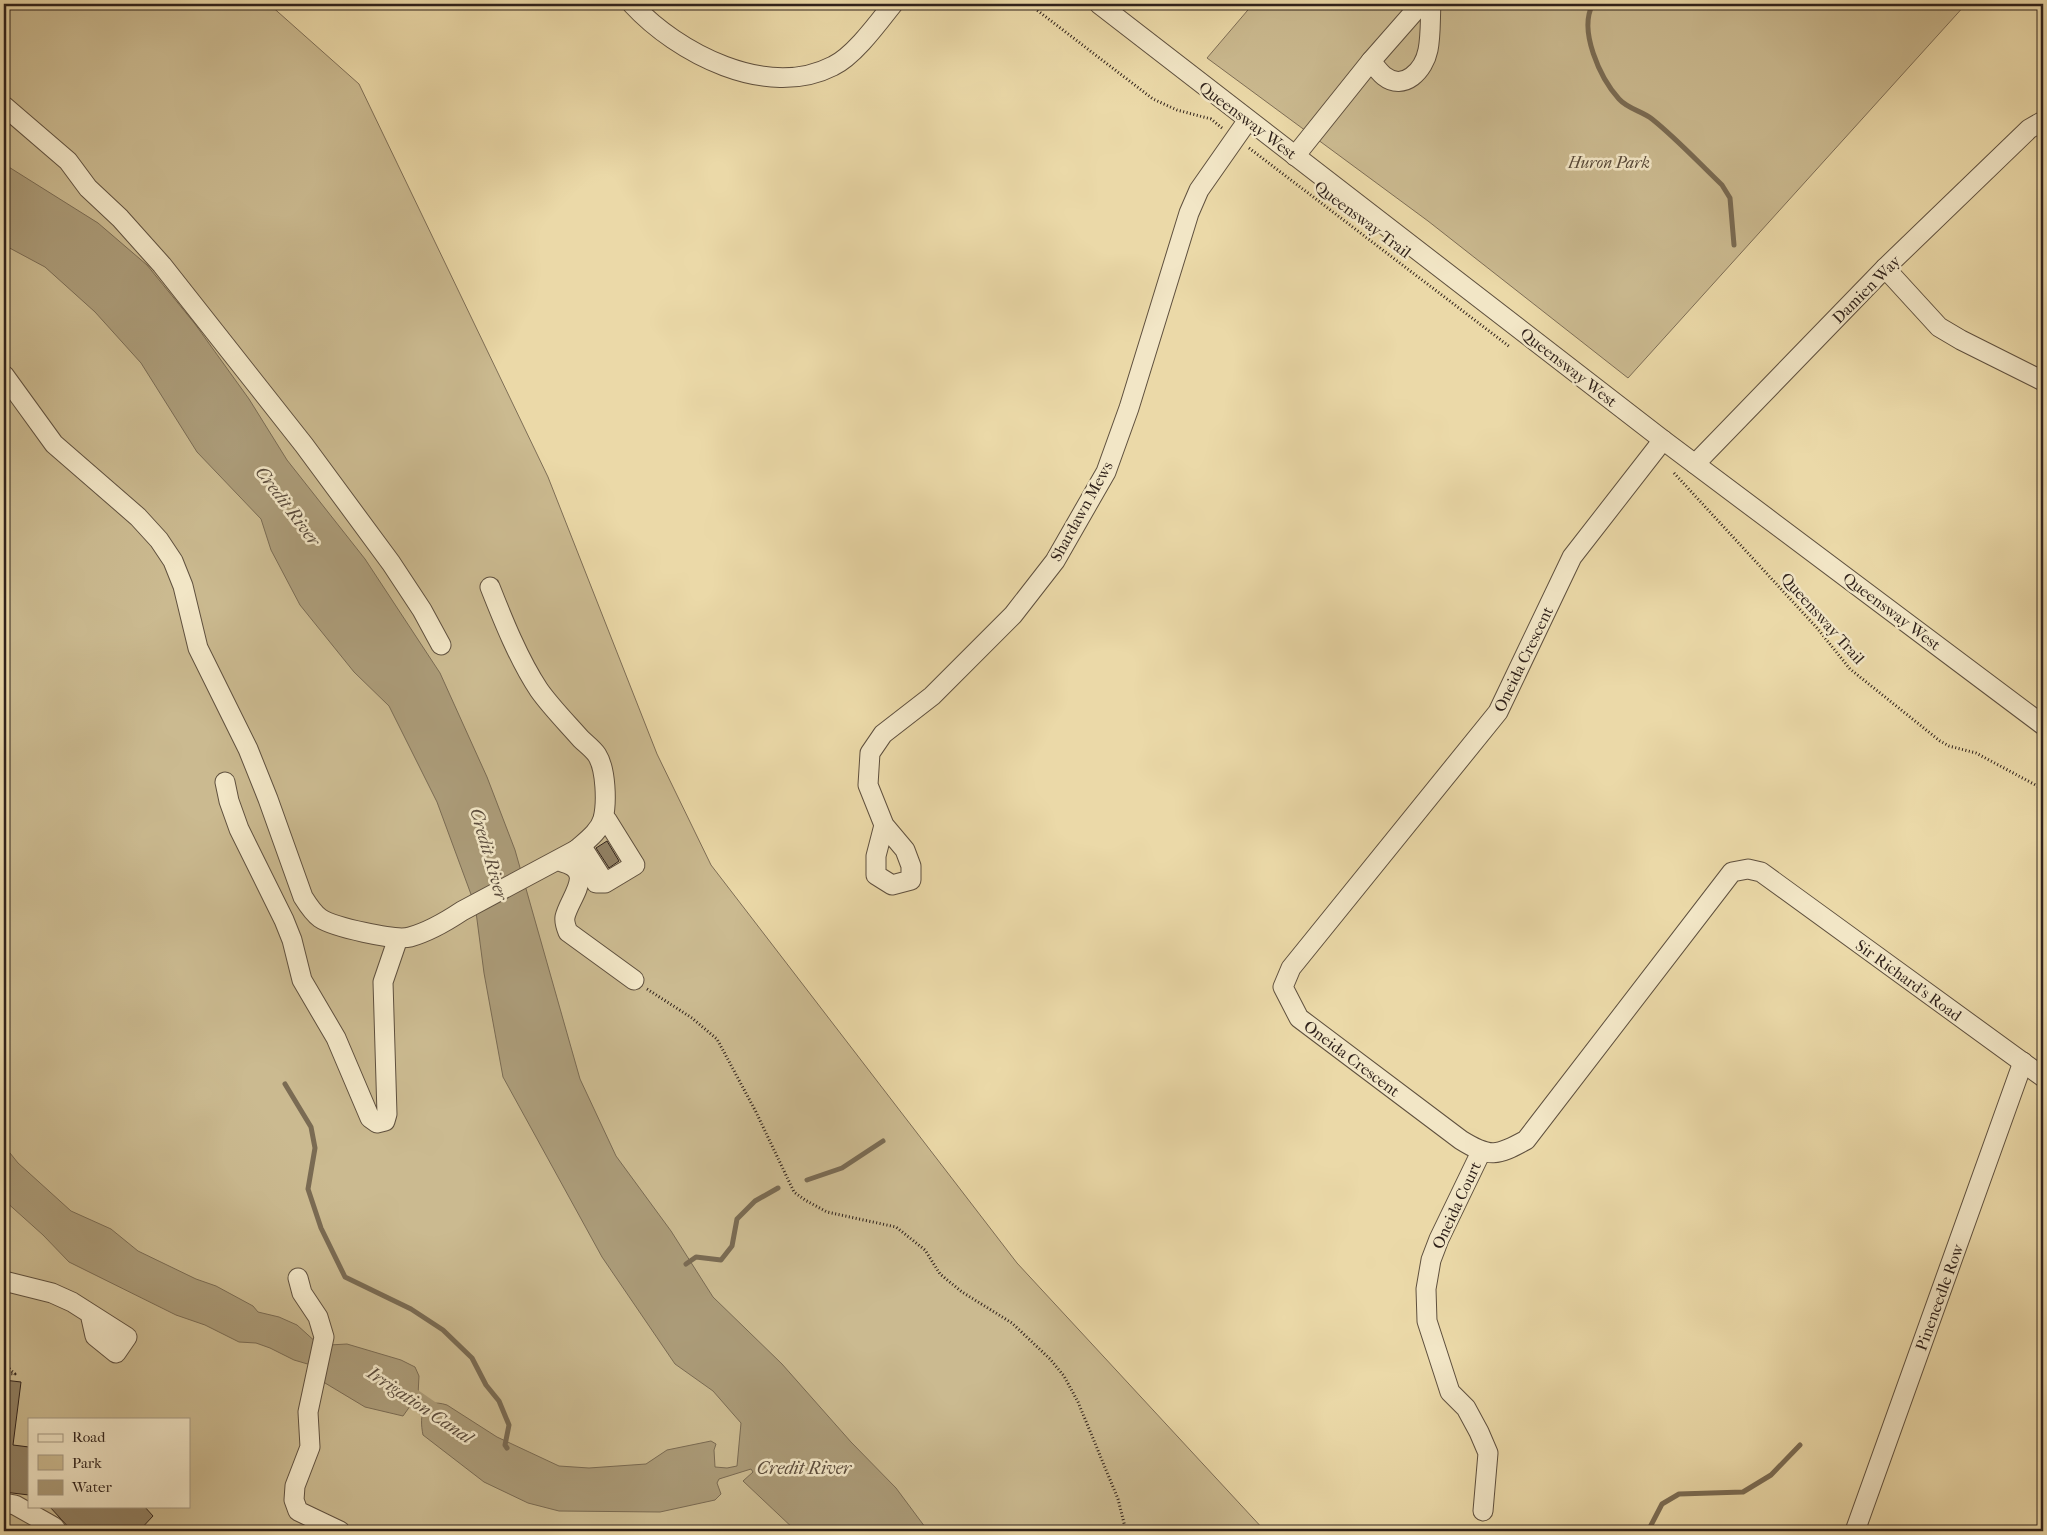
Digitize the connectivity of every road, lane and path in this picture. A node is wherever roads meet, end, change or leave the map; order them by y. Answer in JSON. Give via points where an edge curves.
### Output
{"nodes":[{"id":1,"x":632,"y":4,"type":"edge"},
{"id":2,"x":893,"y":4,"type":"edge"},
{"id":3,"x":1029,"y":4,"type":"edge"},
{"id":4,"x":1099,"y":4,"type":"edge"},
{"id":5,"x":1421,"y":4,"type":"edge"},
{"id":6,"x":1431,"y":4,"type":"edge"},
{"id":7,"x":1371,"y":61,"type":"junction"},
{"id":8,"x":4,"y":106,"type":"edge"},
{"id":9,"x":1248,"y":120,"type":"junction"},
{"id":10,"x":2043,"y":122,"type":"edge"},
{"id":11,"x":1221,"y":127,"type":"dead end"},
{"id":12,"x":1244,"y":144,"type":"dead end"},
{"id":13,"x":1295,"y":156,"type":"junction"},
{"id":14,"x":1885,"y":268,"type":"junction"},
{"id":15,"x":1466,"y":314,"type":"dead end"},
{"id":16,"x":4,"y":376,"type":"edge"},
{"id":17,"x":2043,"y":381,"type":"edge"},
{"id":18,"x":1663,"y":440,"type":"junction"},
{"id":19,"x":1695,"y":464,"type":"junction"},
{"id":20,"x":1667,"y":468,"type":"dead end"},
{"id":21,"x":490,"y":587,"type":"dead end"},
{"id":22,"x":441,"y":645,"type":"dead end"},
{"id":23,"x":2043,"y":724,"type":"edge"},
{"id":24,"x":225,"y":782,"type":"dead end"},
{"id":25,"x":2043,"y":789,"type":"edge"},
{"id":26,"x":603,"y":819,"type":"junction"},
{"id":27,"x":884,"y":825,"type":"dead end"},
{"id":28,"x":576,"y":850,"type":"junction"},
{"id":29,"x":602,"y":883,"type":"dead end"},
{"id":30,"x":396,"y":944,"type":"dead end"},
{"id":31,"x":634,"y":980,"type":"joint"},
{"id":32,"x":2023,"y":1062,"type":"junction"},
{"id":33,"x":2043,"y":1077,"type":"edge"},
{"id":34,"x":1481,"y":1152,"type":"junction"},
{"id":35,"x":8,"y":1278,"type":"edge"},
{"id":36,"x":298,"y":1278,"type":"dead end"},
{"id":37,"x":91,"y":1318,"type":"dead end"},
{"id":38,"x":4,"y":1364,"type":"edge"},
{"id":39,"x":4,"y":1373,"type":"edge"},
{"id":40,"x":4,"y":1503,"type":"edge"},
{"id":41,"x":1484,"y":1511,"type":"dead end"},
{"id":42,"x":58,"y":1531,"type":"edge"},
{"id":43,"x":340,"y":1531,"type":"edge"},
{"id":44,"x":1126,"y":1531,"type":"edge"},
{"id":45,"x":1855,"y":1531,"type":"edge"}],
"edges":[{"from":1,"to":2,"type":"street","via":[[666,35],[695,53],[730,68],[770,78],[802,77],[834,66],[862,42]]},
{"from":3,"to":11,"type":"path","via":[[1153,99],[1177,110],[1211,119]]},
{"from":4,"to":9,"type":"street","name":"Queensway West"},
{"from":5,"to":7,"type":"street"},
{"from":6,"to":7,"type":"street","via":[[1425,61],[1410,79],[1394,81]]},
{"from":7,"to":13,"type":"street"},
{"from":8,"to":22,"type":"street","via":[[68,161],[88,188],[162,265],[380,547]]},
{"from":9,"to":13,"type":"street","name":"Queensway West"},
{"from":9,"to":27,"type":"street","name":"Shardawn Mews","via":[[1199,190],[1106,472],[1055,561],[1013,615],[932,696],[883,734],[870,753],[868,785]]},
{"from":10,"to":14,"type":"street","name":"Damien Way","via":[[2029,129]]},
{"from":12,"to":15,"type":"path","name":"Queensway Trail"},
{"from":13,"to":18,"type":"street","name":"Queensway West"},
{"from":14,"to":17,"type":"street","via":[[1939,327]]},
{"from":14,"to":19,"type":"street","name":"Damien Way"},
{"from":16,"to":28,"type":"street","via":[[54,444],[138,517],[173,561],[184,586],[198,648],[248,749],[304,897],[320,918],[334,925],[396,938],[410,937],[448,920]]},
{"from":18,"to":19,"type":"street","name":"Queensway West"},
{"from":18,"to":34,"type":"street","name":"Oneida Crescent","via":[[1572,557],[1498,712],[1290,968],[1283,987],[1299,1018]]},
{"from":19,"to":23,"type":"street","name":"Queensway West"},
{"from":20,"to":25,"type":"path","name":"Queensway Trail","via":[[1817,628],[1850,670],[1940,741],[1976,753]]},
{"from":21,"to":26,"type":"street","via":[[539,689],[597,755],[604,774]]},
{"from":24,"to":30,"type":"street","via":[[239,829],[292,940],[302,980],[336,1038],[370,1118],[377,1123],[385,1121],[387,1114],[383,982]]},
{"from":26,"to":28,"type":"street","via":[[594,835]]},
{"from":26,"to":29,"type":"street","via":[[607,820],[635,865],[606,883],[584,850],[580,854],[596,883]]},
{"from":28,"to":31,"type":"street","via":[[562,862],[576,870],[579,881],[578,891],[565,916],[568,932]]},
{"from":31,"to":44,"type":"path","via":[[692,1018],[717,1039],[794,1192],[827,1212],[896,1227],[925,1250],[940,1274],[1012,1324],[1050,1360],[1064,1376],[1078,1402],[1118,1499]]},
{"from":32,"to":33,"type":"street","name":"Sir Richard's Road"},
{"from":32,"to":34,"type":"street","name":"Sir Richard's Road","via":[[1761,872],[1748,869],[1732,872],[1526,1140],[1494,1153]]},
{"from":32,"to":45,"type":"street","name":"Pineneedle Row"},
{"from":34,"to":41,"type":"street","name":"Oneida Court","via":[[1439,1239],[1426,1289],[1427,1321],[1450,1392],[1466,1408],[1488,1453]]},
{"from":35,"to":37,"type":"street","via":[[72,1302],[127,1336],[116,1353],[95,1336]]},
{"from":36,"to":43,"type":"street","via":[[302,1293],[323,1329],[324,1343],[308,1412],[310,1448],[295,1486],[294,1500],[298,1511]]},
{"from":38,"to":39,"type":"path","via":[[16,1374]]},
{"from":40,"to":42,"type":"street","via":[[15,1505]]}]}
